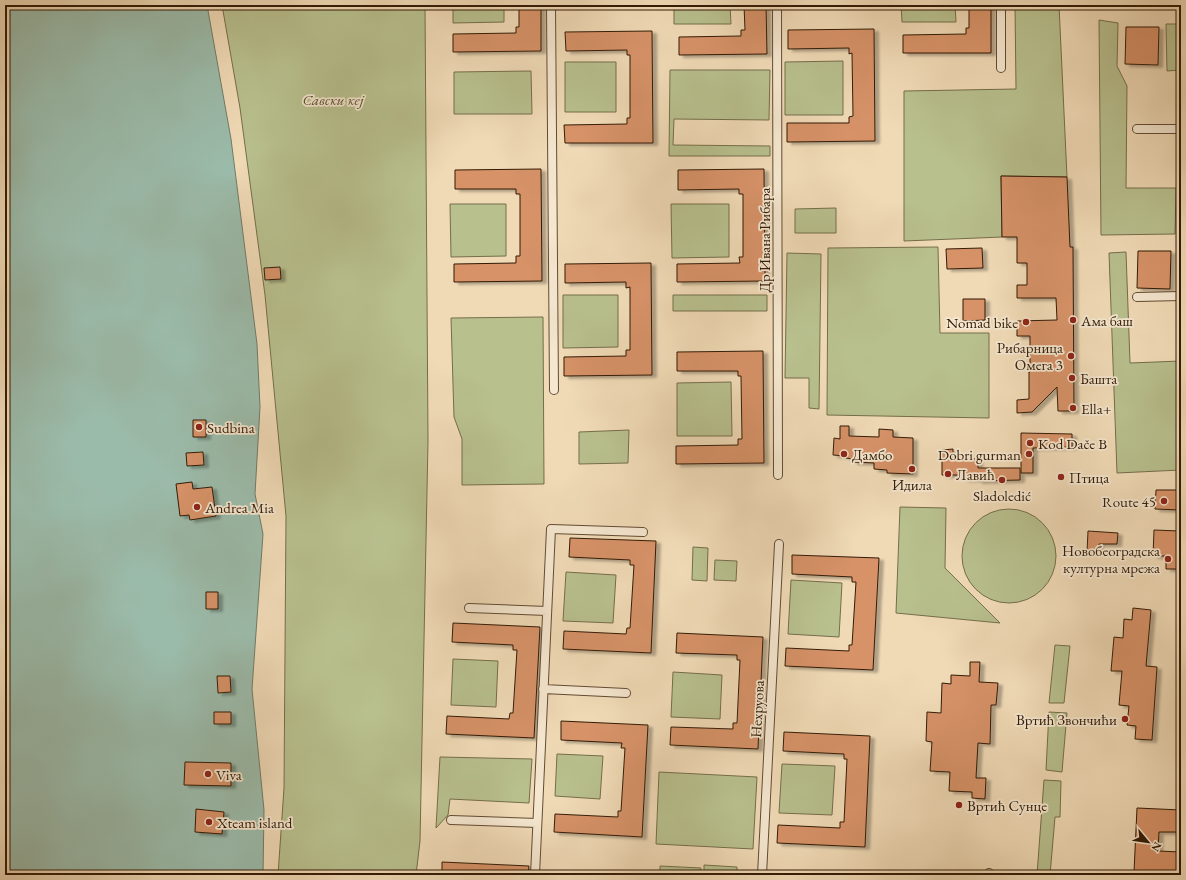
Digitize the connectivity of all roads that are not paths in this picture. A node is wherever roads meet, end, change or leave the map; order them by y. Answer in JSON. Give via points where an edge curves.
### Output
{"nodes":[{"id":1,"x":551,"y":5,"type":"edge"},
{"id":2,"x":777,"y":5,"type":"edge"},
{"id":3,"x":1000,"y":5,"type":"edge"},
{"id":4,"x":1001,"y":68,"type":"dead end"},
{"id":5,"x":1181,"y":128,"type":"edge"},
{"id":6,"x":1137,"y":129,"type":"dead end"},
{"id":7,"x":1137,"y":296,"type":"dead end"},
{"id":8,"x":1181,"y":296,"type":"edge"},
{"id":9,"x":554,"y":390,"type":"dead end"},
{"id":10,"x":778,"y":475,"type":"dead end"},
{"id":11,"x":643,"y":532,"type":"dead end"},
{"id":12,"x":779,"y":544,"type":"dead end"},
{"id":13,"x":469,"y":608,"type":"dead end"},
{"id":14,"x":547,"y":611,"type":"junction"},
{"id":15,"x":543,"y":689,"type":"junction"},
{"id":16,"x":626,"y":693,"type":"dead end"},
{"id":17,"x":451,"y":820,"type":"dead end"},
{"id":18,"x":537,"y":823,"type":"junction"},
{"id":19,"x":535,"y":875,"type":"edge"},
{"id":20,"x":762,"y":875,"type":"edge"}],
"edges":[{"from":1,"to":9,"type":"street"},
{"from":2,"to":10,"type":"street","name":"Др Ивана Рибара"},
{"from":3,"to":4,"type":"street"},
{"from":5,"to":6,"type":"street"},
{"from":7,"to":8,"type":"street"},
{"from":11,"to":14,"type":"street","via":[[551,529]]},
{"from":12,"to":20,"type":"street","name":"Нехруова"},
{"from":13,"to":14,"type":"street"},
{"from":14,"to":15,"type":"street"},
{"from":15,"to":16,"type":"street"},
{"from":15,"to":18,"type":"street"},
{"from":17,"to":18,"type":"street"},
{"from":18,"to":19,"type":"street"}]}
